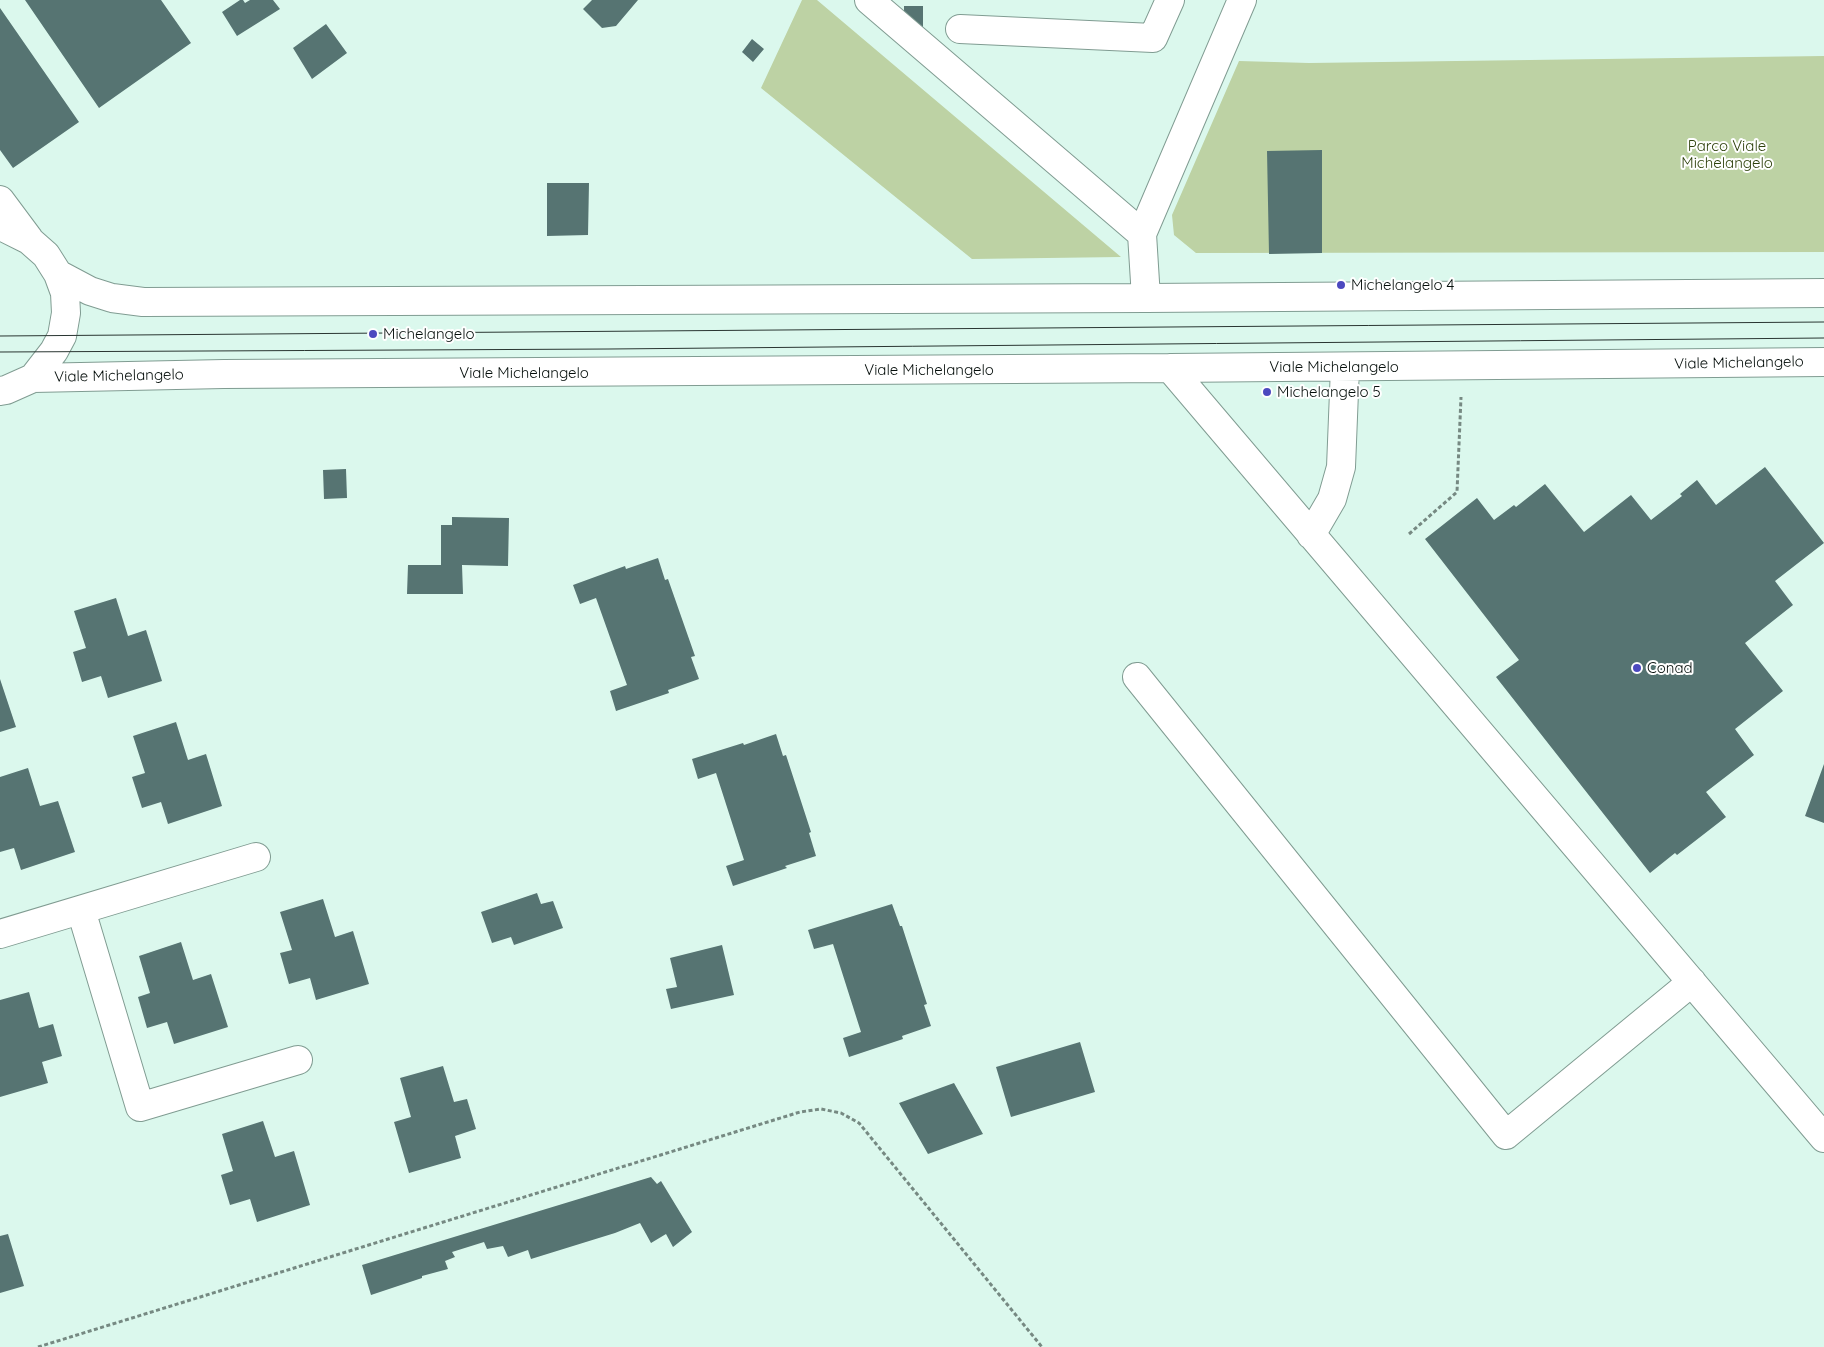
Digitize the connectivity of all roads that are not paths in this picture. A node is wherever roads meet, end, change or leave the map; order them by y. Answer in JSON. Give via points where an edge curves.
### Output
{"nodes":[{"id":1,"x":869,"y":0,"type":"edge"},
{"id":2,"x":1170,"y":0,"type":"edge"},
{"id":3,"x":1242,"y":0,"type":"edge"},
{"id":4,"x":960,"y":28,"type":"dead end"},
{"id":5,"x":0,"y":200,"type":"edge"},
{"id":6,"x":0,"y":227,"type":"edge"},
{"id":7,"x":1142,"y":234,"type":"junction"},
{"id":8,"x":30,"y":240,"type":"junction"},
{"id":9,"x":58,"y":274,"type":"junction"},
{"id":10,"x":1824,"y":292,"type":"edge"},
{"id":11,"x":1146,"y":298,"type":"junction"},
{"id":12,"x":1824,"y":362,"type":"edge"},
{"id":13,"x":1345,"y":367,"type":"junction"},
{"id":14,"x":1170,"y":368,"type":"junction"},
{"id":15,"x":33,"y":378,"type":"junction"},
{"id":16,"x":0,"y":391,"type":"edge"},
{"id":17,"x":1311,"y":535,"type":"junction"},
{"id":18,"x":1137,"y":677,"type":"dead end"},
{"id":19,"x":256,"y":857,"type":"dead end"},
{"id":20,"x":81,"y":910,"type":"junction"},
{"id":21,"x":0,"y":934,"type":"edge"},
{"id":22,"x":1692,"y":982,"type":"junction"},
{"id":23,"x":298,"y":1060,"type":"dead end"},
{"id":24,"x":1824,"y":1138,"type":"edge"}],
"edges":[{"from":1,"to":7,"type":"street"},
{"from":2,"to":4,"type":"street","via":[[1153,38]]},
{"from":3,"to":7,"type":"street"},
{"from":5,"to":8,"type":"street"},
{"from":6,"to":8,"type":"street"},
{"from":7,"to":11,"type":"street"},
{"from":8,"to":9,"type":"street","via":[[46,255]]},
{"from":9,"to":11,"type":"street","via":[[90,291],[143,302]]},
{"from":9,"to":15,"type":"street","via":[[65,293],[62,336]]},
{"from":10,"to":11,"type":"street"},
{"from":12,"to":13,"type":"street","name":"Viale Michelangelo"},
{"from":13,"to":14,"type":"street","name":"Viale Michelangelo"},
{"from":13,"to":17,"type":"street","via":[[1341,467],[1332,499]]},
{"from":14,"to":15,"type":"street","name":"Viale Michelangelo"},
{"from":14,"to":17,"type":"street"},
{"from":15,"to":16,"type":"street"},
{"from":17,"to":22,"type":"street"},
{"from":18,"to":22,"type":"street","via":[[1506,1135]]},
{"from":19,"to":20,"type":"street"},
{"from":20,"to":21,"type":"street"},
{"from":20,"to":23,"type":"street","via":[[140,1107]]},
{"from":22,"to":24,"type":"street"}]}
